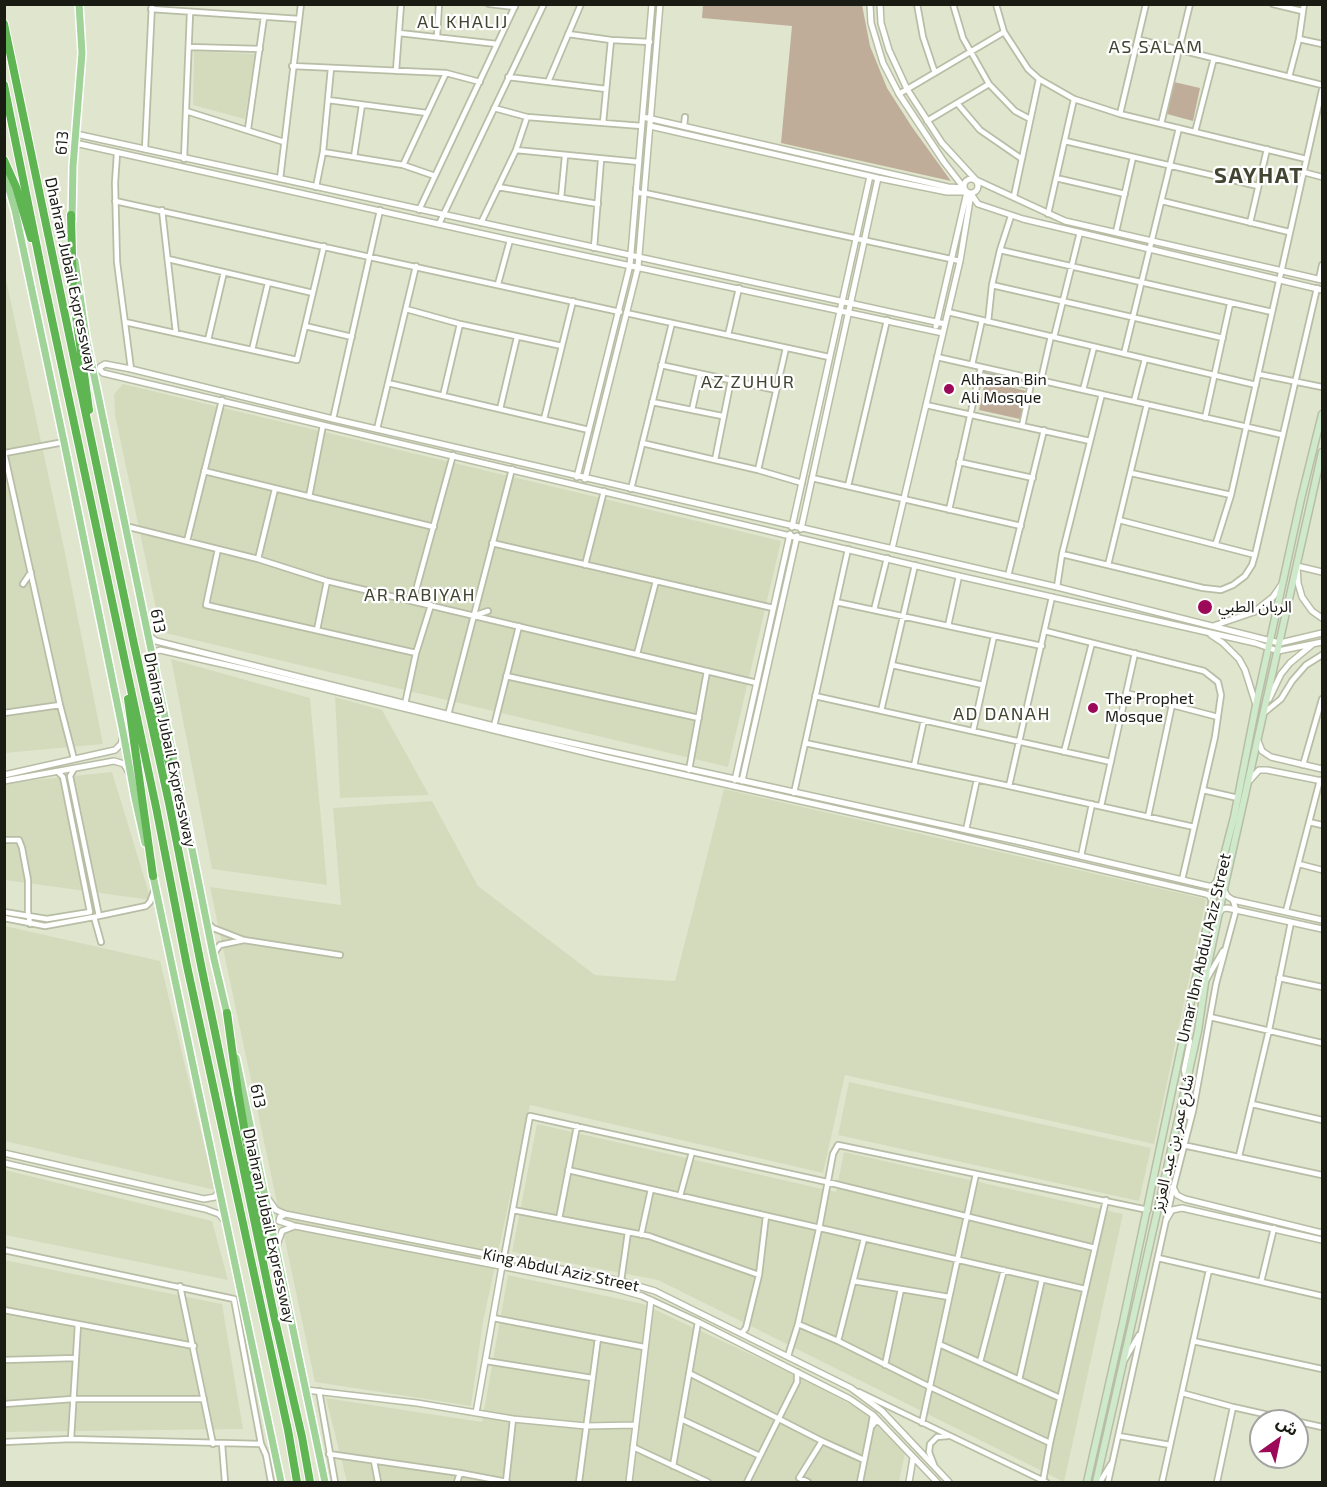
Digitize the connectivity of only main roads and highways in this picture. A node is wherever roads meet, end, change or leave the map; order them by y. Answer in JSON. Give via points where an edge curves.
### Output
{"nodes":[{"id":1,"x":79,"y":4,"type":"edge"},
{"id":2,"x":4,"y":24,"type":"edge"},
{"id":3,"x":4,"y":85,"type":"edge"},
{"id":4,"x":4,"y":160,"type":"edge"},
{"id":5,"x":4,"y":172,"type":"edge"},
{"id":6,"x":71,"y":215,"type":"junction"},
{"id":7,"x":45,"y":287,"type":"junction"},
{"id":8,"x":1323,"y":414,"type":"edge"},
{"id":9,"x":1323,"y":452,"type":"edge"},
{"id":10,"x":1321,"y":464,"type":"edge"},
{"id":11,"x":97,"y":468,"type":"junction"},
{"id":12,"x":113,"y":609,"type":"junction"},
{"id":13,"x":134,"y":644,"type":"junction"},
{"id":14,"x":186,"y":820,"type":"junction"},
{"id":15,"x":153,"y":876,"type":"junction"},
{"id":16,"x":227,"y":1013,"type":"junction"},
{"id":17,"x":275,"y":1320,"type":"junction"},
{"id":18,"x":281,"y":1482,"type":"edge"},
{"id":19,"x":297,"y":1482,"type":"edge"},
{"id":20,"x":310,"y":1482,"type":"edge"},
{"id":21,"x":325,"y":1482,"type":"edge"},
{"id":22,"x":1087,"y":1482,"type":"edge"},
{"id":23,"x":1098,"y":1482,"type":"edge"}],
"edges":[{"from":1,"to":6,"type":"main road","name":"613","via":[[82,53]]},
{"from":2,"to":11,"type":"highway","name":"Dhahran Jubail Expressway","number":"613"},
{"from":3,"to":7,"type":"highway","name":"Dhahran Jubail Expressway"},
{"from":4,"to":7,"type":"highway","via":[[16,187]]},
{"from":5,"to":15,"type":"main road"},
{"from":6,"to":11,"type":"highway","via":[[75,311]]},
{"from":6,"to":14,"type":"main road","name":"613","via":[[81,308]]},
{"from":7,"to":12,"type":"highway","name":"Dhahran Jubail Expressway"},
{"from":8,"to":22,"type":"main road","name":"Umar Ibn Abdul Aziz Street","via":[[1212,902]]},
{"from":9,"to":10,"type":"main road","name":"شارع عمر بن عبد العزيز"},
{"from":10,"to":23,"type":"main road","name":"شارع عمر بن عبد العزيز","via":[[1224,889],[1198,1030]]},
{"from":11,"to":13,"type":"highway","name":"Dhahran Jubail Expressway","number":"613"},
{"from":12,"to":15,"type":"highway"},
{"from":12,"to":19,"type":"highway","name":"Dhahran Jubail Expressway"},
{"from":13,"to":14,"type":"highway"},
{"from":13,"to":17,"type":"highway","name":"Dhahran Jubail Expressway","number":"613"},
{"from":14,"to":16,"type":"main road","name":"613"},
{"from":15,"to":18,"type":"main road"},
{"from":16,"to":17,"type":"highway"},
{"from":16,"to":21,"type":"main road","name":"613"},
{"from":17,"to":20,"type":"highway","name":"Dhahran Jubail Expressway","number":"613"}]}
